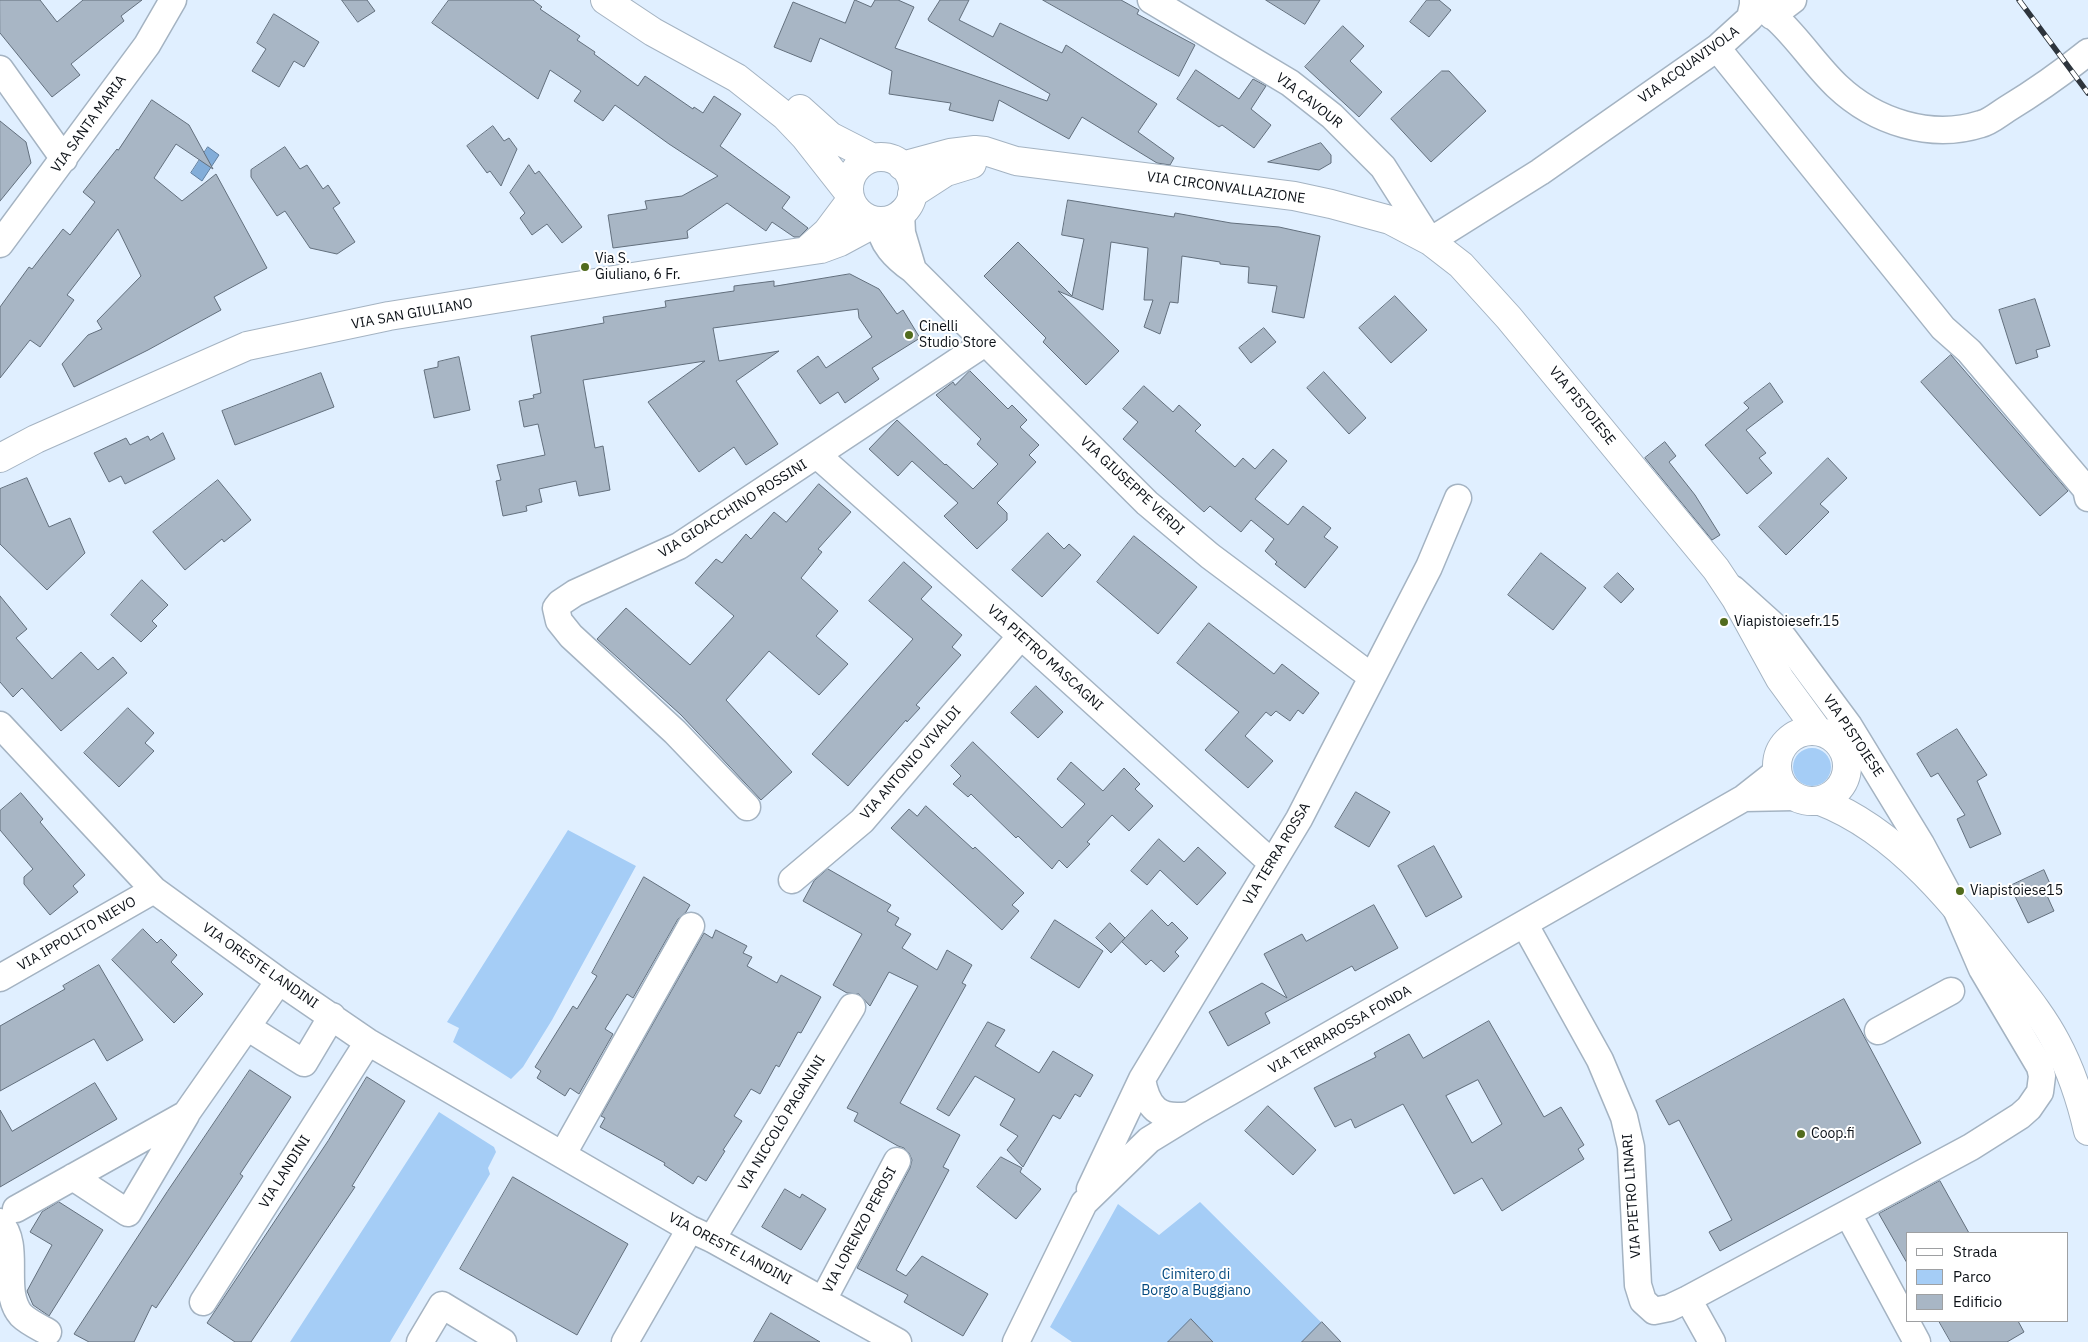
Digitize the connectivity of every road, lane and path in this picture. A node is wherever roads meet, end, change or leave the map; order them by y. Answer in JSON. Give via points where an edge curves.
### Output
{"nodes":[{"id":1,"x":173,"y":0,"type":"edge"},
{"id":2,"x":605,"y":0,"type":"edge"},
{"id":3,"x":1152,"y":0,"type":"edge"},
{"id":4,"x":1792,"y":0,"type":"edge"},
{"id":5,"x":1759,"y":7,"type":"edge"},
{"id":6,"x":1717,"y":48,"type":"junction"},
{"id":7,"x":2088,"y":52,"type":"edge"},
{"id":8,"x":0,"y":69,"type":"edge"},
{"id":9,"x":737,"y":78,"type":"junction"},
{"id":10,"x":873,"y":158,"type":"junction"},
{"id":11,"x":64,"y":159,"type":"junction"},
{"id":12,"x":1016,"y":160,"type":"junction"},
{"id":13,"x":902,"y":166,"type":"junction"},
{"id":14,"x":850,"y":196,"type":"junction"},
{"id":15,"x":897,"y":209,"type":"junction"},
{"id":16,"x":1430,"y":241,"type":"junction"},
{"id":17,"x":0,"y":244,"type":"edge"},
{"id":18,"x":805,"y":251,"type":"junction"},
{"id":19,"x":986,"y":343,"type":"junction"},
{"id":20,"x":0,"y":439,"type":"edge"},
{"id":21,"x":36,"y":439,"type":"junction"},
{"id":22,"x":817,"y":455,"type":"junction"},
{"id":23,"x":0,"y":458,"type":"edge"},
{"id":24,"x":1458,"y":498,"type":"dead end"},
{"id":25,"x":2088,"y":498,"type":"edge"},
{"id":26,"x":1724,"y":580,"type":"junction"},
{"id":27,"x":1021,"y":636,"type":"junction"},
{"id":28,"x":1372,"y":677,"type":"junction"},
{"id":29,"x":1780,"y":679,"type":"junction"},
{"id":30,"x":0,"y":725,"type":"edge"},
{"id":31,"x":1818,"y":731,"type":"junction"},
{"id":32,"x":1786,"y":742,"type":"junction"},
{"id":33,"x":1777,"y":772,"type":"junction"},
{"id":34,"x":1846,"y":777,"type":"junction"},
{"id":35,"x":1744,"y":798,"type":"junction"},
{"id":36,"x":1807,"y":799,"type":"junction"},
{"id":37,"x":747,"y":807,"type":"dead end"},
{"id":38,"x":1906,"y":854,"type":"junction"},
{"id":39,"x":1272,"y":862,"type":"junction"},
{"id":40,"x":792,"y":880,"type":"dead end"},
{"id":41,"x":154,"y":890,"type":"junction"},
{"id":42,"x":1957,"y":911,"type":"junction"},
{"id":43,"x":1525,"y":925,"type":"junction"},
{"id":44,"x":691,"y":926,"type":"dead end"},
{"id":45,"x":0,"y":978,"type":"edge"},
{"id":46,"x":279,"y":981,"type":"junction"},
{"id":47,"x":1951,"y":991,"type":"dead end"},
{"id":48,"x":852,"y":1007,"type":"dead end"},
{"id":49,"x":332,"y":1016,"type":"junction"},
{"id":50,"x":247,"y":1026,"type":"junction"},
{"id":51,"x":1878,"y":1030,"type":"dead end"},
{"id":52,"x":368,"y":1042,"type":"junction"},
{"id":53,"x":1142,"y":1079,"type":"junction"},
{"id":54,"x":186,"y":1114,"type":"junction"},
{"id":55,"x":1189,"y":1115,"type":"junction"},
{"id":56,"x":2088,"y":1131,"type":"edge"},
{"id":57,"x":563,"y":1154,"type":"junction"},
{"id":58,"x":897,"y":1161,"type":"dead end"},
{"id":59,"x":73,"y":1177,"type":"junction"},
{"id":60,"x":1084,"y":1203,"type":"junction"},
{"id":61,"x":1848,"y":1214,"type":"junction"},
{"id":62,"x":8,"y":1215,"type":"edge"},
{"id":63,"x":701,"y":1234,"type":"junction"},
{"id":64,"x":1688,"y":1299,"type":"junction"},
{"id":65,"x":823,"y":1300,"type":"junction"},
{"id":66,"x":203,"y":1302,"type":"dead end"},
{"id":67,"x":1906,"y":1322,"type":"edge"},
{"id":68,"x":1906,"y":1322,"type":"edge"},
{"id":69,"x":48,"y":1332,"type":"dead end"},
{"id":70,"x":420,"y":1342,"type":"edge"},
{"id":71,"x":503,"y":1342,"type":"edge"},
{"id":72,"x":625,"y":1342,"type":"edge"},
{"id":73,"x":898,"y":1342,"type":"edge"},
{"id":74,"x":1016,"y":1342,"type":"edge"},
{"id":75,"x":1712,"y":1342,"type":"edge"},
{"id":76,"x":1917,"y":1342,"type":"edge"}],
"edges":[{"from":1,"to":11,"type":"street","name":"VIA SANTA MARIA","via":[[147,45]]},
{"from":2,"to":9,"type":"main road","via":[[654,32]]},
{"from":3,"to":16,"type":"street","name":"VIA CAVOUR","via":[[1290,83],[1332,116],[1383,167]]},
{"from":4,"to":5,"type":"street"},
{"from":5,"to":6,"type":"street","name":"VIA ACQUAVIVOLA"},
{"from":5,"to":7,"type":"street","via":[[1778,20],[1828,77],[1854,100],[1905,126],[1923,129],[1949,130],[1982,124],[2051,81]]},
{"from":6,"to":16,"type":"street","name":"VIA ACQUAVIVOLA","via":[[1540,172]]},
{"from":6,"to":25,"type":"street","via":[[1942,328],[1976,359],[2086,489]]},
{"from":8,"to":11,"type":"street"},
{"from":9,"to":10,"type":"main road","via":[[768,86],[830,136]]},
{"from":9,"to":14,"type":"main road","via":[[785,116]]},
{"from":10,"to":13,"type":"main road","via":[[887,158]]},
{"from":10,"to":14,"type":"main road","via":[[861,164],[853,174]]},
{"from":11,"to":17,"type":"street","name":"VIA SANTA MARIA"},
{"from":12,"to":13,"type":"main road","name":"VIA CIRCONVALLAZIONE","via":[[985,150]]},
{"from":12,"to":15,"type":"main road","name":"VIA CIRCONVALLAZIONE","via":[[954,168]]},
{"from":12,"to":16,"type":"main road","name":"VIA CIRCONVALLAZIONE","via":[[1303,198],[1390,220]]},
{"from":13,"to":15,"type":"main road","via":[[910,176]]},
{"from":14,"to":15,"type":"main road","via":[[865,216]]},
{"from":14,"to":18,"type":"main road","via":[[827,232]]},
{"from":15,"to":18,"type":"main road","name":"VIA SAN GIULIANO","via":[[832,246]]},
{"from":15,"to":19,"type":"street","name":"VIA GIUSEPPE VERDI","via":[[881,235],[889,248]]},
{"from":16,"to":26,"type":"main road","name":"VIA PISTOIESE","via":[[1461,265],[1509,318]]},
{"from":18,"to":21,"type":"main road","name":"VIA SAN GIULIANO","via":[[389,316],[247,346]]},
{"from":19,"to":22,"type":"street","name":"VIA GIOACCHINO ROSSINI"},
{"from":19,"to":28,"type":"street","name":"VIA GIUSEPPE VERDI","via":[[1159,514]]},
{"from":20,"to":21,"type":"main road"},
{"from":21,"to":23,"type":"main road","name":"VIA SAN GIULIANO"},
{"from":22,"to":27,"type":"street","name":"VIA PIETRO MASCAGNI"},
{"from":22,"to":37,"type":"street","name":"VIA GIOACCHINO ROSSINI","via":[[668,553],[575,593],[556,608],[559,621],[571,636],[675,732]]},
{"from":24,"to":28,"type":"street","name":"VIA TERRA ROSSA","via":[[1430,567]]},
{"from":26,"to":29,"type":"main road","name":"VIA PISTOIESE"},
{"from":26,"to":42,"type":"street","name":"VIA PISTOIESE","via":[[1773,625],[1849,726],[1921,844]]},
{"from":27,"to":39,"type":"street","name":"VIA PIETRO MASCAGNI"},
{"from":27,"to":40,"type":"street","name":"VIA ANTONIO VIVALDI","via":[[862,821]]},
{"from":28,"to":39,"type":"street","name":"VIA TERRA ROSSA","via":[[1300,819]]},
{"from":29,"to":31,"type":"main road","name":"VIA PISTOIESE"},
{"from":29,"to":32,"type":"main road","name":"VIA PISTOIESE"},
{"from":30,"to":41,"type":"street","name":"VIA ORESTE LANDINI"},
{"from":31,"to":32,"type":"main road","name":"VIA PISTOIESE","via":[[1800,733]]},
{"from":31,"to":34,"type":"main road","name":"VIA PISTOIESE","via":[[1834,738],[1845,751]]},
{"from":32,"to":33,"type":"main road","name":"VIA PISTOIESE","via":[[1778,756]]},
{"from":33,"to":35,"type":"street","name":"VIA TERRAROSSA FONDA"},
{"from":33,"to":36,"type":"main road","via":[[1783,786]]},
{"from":34,"to":36,"type":"main road","name":"VIA PISTOIESE","via":[[1839,790],[1827,798]]},
{"from":34,"to":38,"type":"main road","name":"VIA PISTOIESE"},
{"from":35,"to":36,"type":"street","name":"VIA TERRAROSSA FONDA"},
{"from":35,"to":43,"type":"street","name":"VIA TERRAROSSA FONDA"},
{"from":36,"to":38,"type":"main road","name":"VIA PISTOIESE","via":[[1848,812]]},
{"from":38,"to":42,"type":"main road","name":"VIA PISTOIESE"},
{"from":39,"to":53,"type":"street","name":"VIA TERRA ROSSA"},
{"from":41,"to":45,"type":"street","name":"VIA IPPOLITO NIEVO"},
{"from":41,"to":46,"type":"street","name":"VIA ORESTE LANDINI"},
{"from":42,"to":56,"type":"main road","name":"VIA PISTOIESE","via":[[1994,955],[2056,1041],[2074,1081]]},
{"from":42,"to":61,"type":"street","via":[[1982,969],[2040,1067],[2040,1092],[2036,1101],[2020,1116],[1971,1147]]},
{"from":43,"to":55,"type":"street","name":"VIA TERRAROSSA FONDA"},
{"from":43,"to":64,"type":"street","name":"VIA PIETRO LINARI","via":[[1600,1060],[1624,1117],[1631,1147],[1640,1295],[1654,1310],[1669,1308]]},
{"from":44,"to":57,"type":"street"},
{"from":46,"to":49,"type":"street","name":"VIA ORESTE LANDINI"},
{"from":46,"to":50,"type":"street"},
{"from":47,"to":51,"type":"street"},
{"from":48,"to":63,"type":"street","name":"VIA NICCOLÒ PAGANINI"},
{"from":49,"to":50,"type":"street","via":[[304,1063]]},
{"from":49,"to":52,"type":"street","name":"VIA ORESTE LANDINI"},
{"from":50,"to":54,"type":"street"},
{"from":52,"to":57,"type":"street","name":"VIA ORESTE LANDINI"},
{"from":52,"to":66,"type":"street","name":"VIA LANDINI"},
{"from":53,"to":55,"type":"street","via":[[1147,1100],[1160,1113],[1176,1117]]},
{"from":53,"to":60,"type":"street","name":"VIA TERRA ROSSA"},
{"from":54,"to":59,"type":"street"},
{"from":54,"to":59,"type":"street","via":[[128,1213]]},
{"from":55,"to":60,"type":"street","name":"VIA TERRAROSSA FONDA","via":[[1149,1140]]},
{"from":57,"to":63,"type":"street","name":"VIA ORESTE LANDINI"},
{"from":58,"to":65,"type":"street","name":"VIA LORENZO PEROSI"},
{"from":59,"to":62,"type":"street"},
{"from":60,"to":74,"type":"street","name":"VIA TERRAROSSA FONDA"},
{"from":61,"to":64,"type":"street"},
{"from":61,"to":68,"type":"street"},
{"from":62,"to":69,"type":"street","via":[[5,1227],[10,1247],[12,1301],[23,1317]]},
{"from":63,"to":65,"type":"street","name":"VIA ORESTE LANDINI"},
{"from":63,"to":72,"type":"street","name":"VIA NICCOLÒ PAGANINI"},
{"from":64,"to":75,"type":"street"},
{"from":65,"to":73,"type":"street","name":"VIA ORESTE LANDINI"},
{"from":67,"to":76,"type":"street"},
{"from":70,"to":71,"type":"street","via":[[442,1304]]}]}
